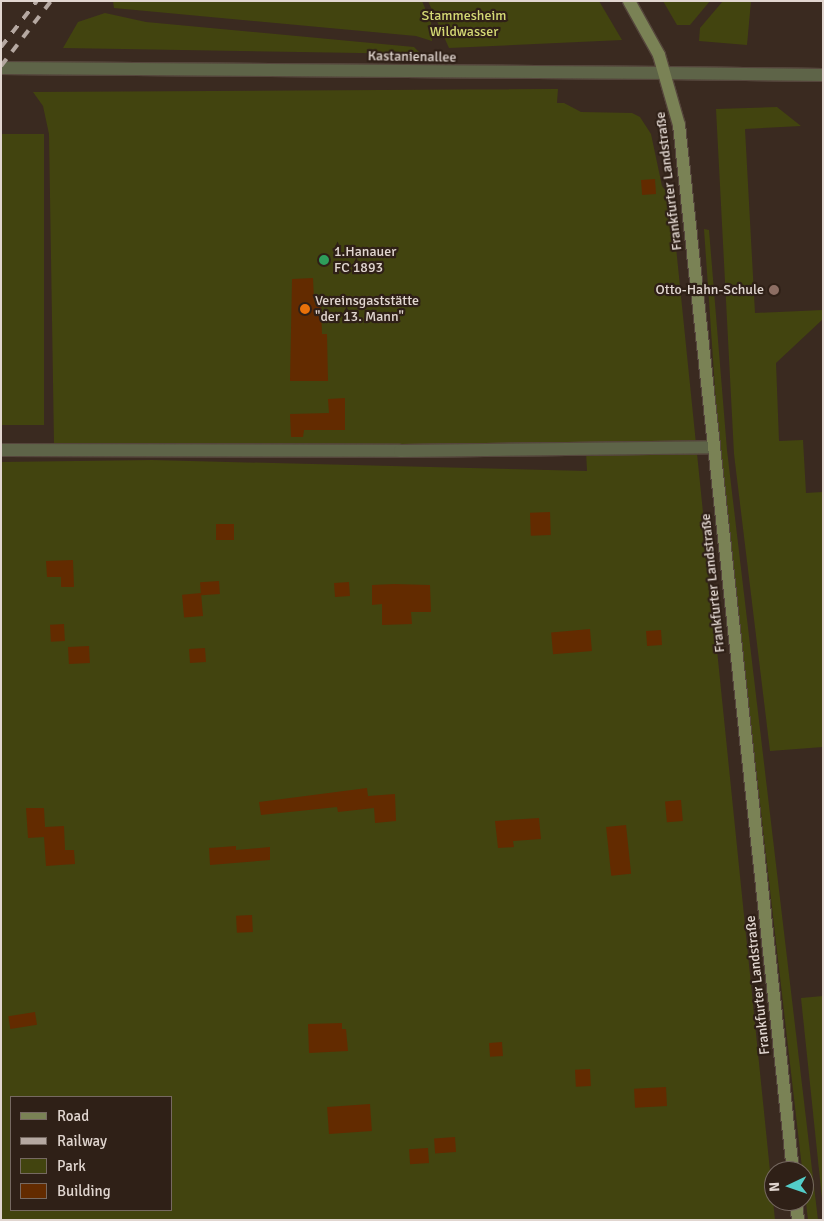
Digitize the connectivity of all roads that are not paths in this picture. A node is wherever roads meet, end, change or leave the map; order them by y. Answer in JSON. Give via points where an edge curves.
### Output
{"nodes":[{"id":1,"x":629,"y":1,"type":"edge"},
{"id":2,"x":1,"y":68,"type":"edge"},
{"id":3,"x":666,"y":72,"type":"junction"},
{"id":4,"x":823,"y":75,"type":"edge"},
{"id":5,"x":713,"y":447,"type":"junction"},
{"id":6,"x":1,"y":450,"type":"edge"},
{"id":7,"x":792,"y":1161,"type":"edge"}],
"edges":[{"from":1,"to":3,"type":"main road","name":"Frankfurter Landstraße"},
{"from":2,"to":3,"type":"street","name":"Kastanienallee"},
{"from":3,"to":4,"type":"street","name":"Kastanienallee"},
{"from":3,"to":5,"type":"main road","name":"Frankfurter Landstraße","via":[[679,125]]},
{"from":5,"to":6,"type":"street","via":[[400,451]]},
{"from":5,"to":7,"type":"main road","name":"Frankfurter Landstraße"}]}
